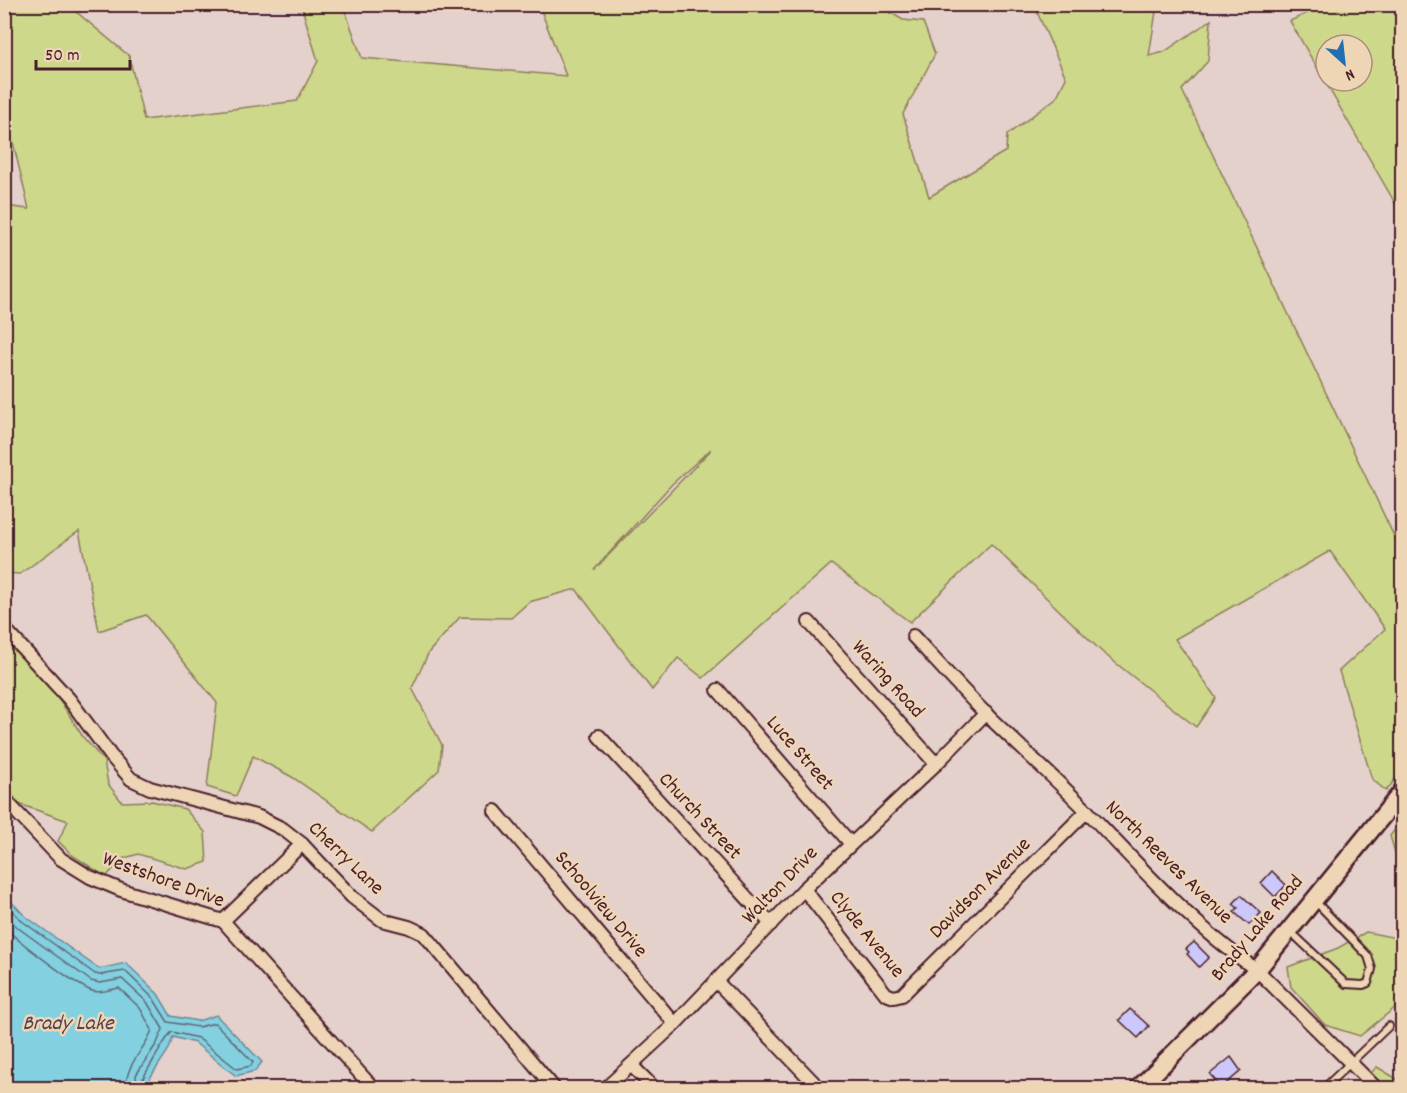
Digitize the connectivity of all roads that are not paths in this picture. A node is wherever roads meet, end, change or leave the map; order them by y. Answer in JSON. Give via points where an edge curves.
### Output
{"nodes":[{"id":1,"x":808,"y":622,"type":"dead end"},
{"id":2,"x":4,"y":628,"type":"edge"},
{"id":3,"x":913,"y":636,"type":"dead end"},
{"id":4,"x":718,"y":690,"type":"dead end"},
{"id":5,"x":986,"y":713,"type":"junction"},
{"id":6,"x":599,"y":736,"type":"dead end"},
{"id":7,"x":936,"y":764,"type":"junction"},
{"id":8,"x":1402,"y":792,"type":"edge"},
{"id":9,"x":4,"y":799,"type":"edge"},
{"id":10,"x":495,"y":811,"type":"dead end"},
{"id":11,"x":1087,"y":811,"type":"junction"},
{"id":12,"x":302,"y":844,"type":"junction"},
{"id":13,"x":851,"y":844,"type":"junction"},
{"id":14,"x":804,"y":889,"type":"junction"},
{"id":15,"x":1314,"y":899,"type":"junction"},
{"id":16,"x":223,"y":921,"type":"junction"},
{"id":17,"x":771,"y":924,"type":"junction"},
{"id":18,"x":1289,"y":930,"type":"junction"},
{"id":19,"x":1257,"y":970,"type":"junction"},
{"id":20,"x":716,"y":981,"type":"junction"},
{"id":21,"x":902,"y":995,"type":"joint"},
{"id":22,"x":675,"y":1024,"type":"junction"},
{"id":23,"x":1389,"y":1026,"type":"dead end"},
{"id":24,"x":1351,"y":1064,"type":"junction"},
{"id":25,"x":631,"y":1065,"type":"junction"},
{"id":26,"x":373,"y":1089,"type":"edge"},
{"id":27,"x":554,"y":1089,"type":"edge"},
{"id":28,"x":606,"y":1089,"type":"edge"},
{"id":29,"x":654,"y":1089,"type":"edge"},
{"id":30,"x":819,"y":1089,"type":"edge"},
{"id":31,"x":1139,"y":1089,"type":"edge"},
{"id":32,"x":1324,"y":1089,"type":"edge"},
{"id":33,"x":1376,"y":1089,"type":"edge"}],
"edges":[{"from":1,"to":7,"type":"street","name":"Waring Road"},
{"from":2,"to":12,"type":"street","name":"Cherry Lane","via":[[69,699],[131,779],[150,788],[259,817]]},
{"from":3,"to":5,"type":"street","name":"North Reeves Avenue"},
{"from":4,"to":13,"type":"street","name":"Luce Street"},
{"from":5,"to":7,"type":"street","name":"Walton Drive"},
{"from":5,"to":11,"type":"street","name":"North Reeves Avenue"},
{"from":6,"to":17,"type":"street","name":"Church Street"},
{"from":7,"to":13,"type":"street","name":"Walton Drive"},
{"from":8,"to":15,"type":"street","name":"Brady Lake Road"},
{"from":9,"to":16,"type":"street","name":"Westshore Drive","via":[[61,859],[90,877]]},
{"from":10,"to":22,"type":"street","name":"Schoolview Drive"},
{"from":11,"to":19,"type":"street","name":"North Reeves Avenue","via":[[1177,903]]},
{"from":11,"to":21,"type":"street","name":"Davidson Avenue"},
{"from":12,"to":16,"type":"street"},
{"from":12,"to":27,"type":"street","name":"Cherry Lane","via":[[352,897],[382,920],[424,934]]},
{"from":13,"to":14,"type":"street","name":"Walton Drive"},
{"from":14,"to":17,"type":"street","name":"Walton Drive"},
{"from":14,"to":21,"type":"street","name":"Clyde Avenue","via":[[886,994]]},
{"from":15,"to":18,"type":"street","name":"Brady Lake Road"},
{"from":15,"to":18,"type":"lane","via":[[1368,957],[1372,969],[1368,983],[1346,984]]},
{"from":16,"to":26,"type":"street","name":"Westshore Drive"},
{"from":17,"to":20,"type":"street","name":"Walton Drive"},
{"from":18,"to":19,"type":"street","name":"Brady Lake Road"},
{"from":19,"to":24,"type":"street","name":"North Reeves Avenue"},
{"from":19,"to":31,"type":"street","name":"Brady Lake Road"},
{"from":20,"to":22,"type":"street","name":"Walton Drive"},
{"from":20,"to":30,"type":"street"},
{"from":22,"to":25,"type":"street","name":"Walton Drive"},
{"from":23,"to":24,"type":"lane"},
{"from":24,"to":32,"type":"lane"},
{"from":24,"to":33,"type":"street","name":"North Reeves Avenue"},
{"from":25,"to":28,"type":"street","name":"Walton Drive"},
{"from":25,"to":29,"type":"street"}]}
